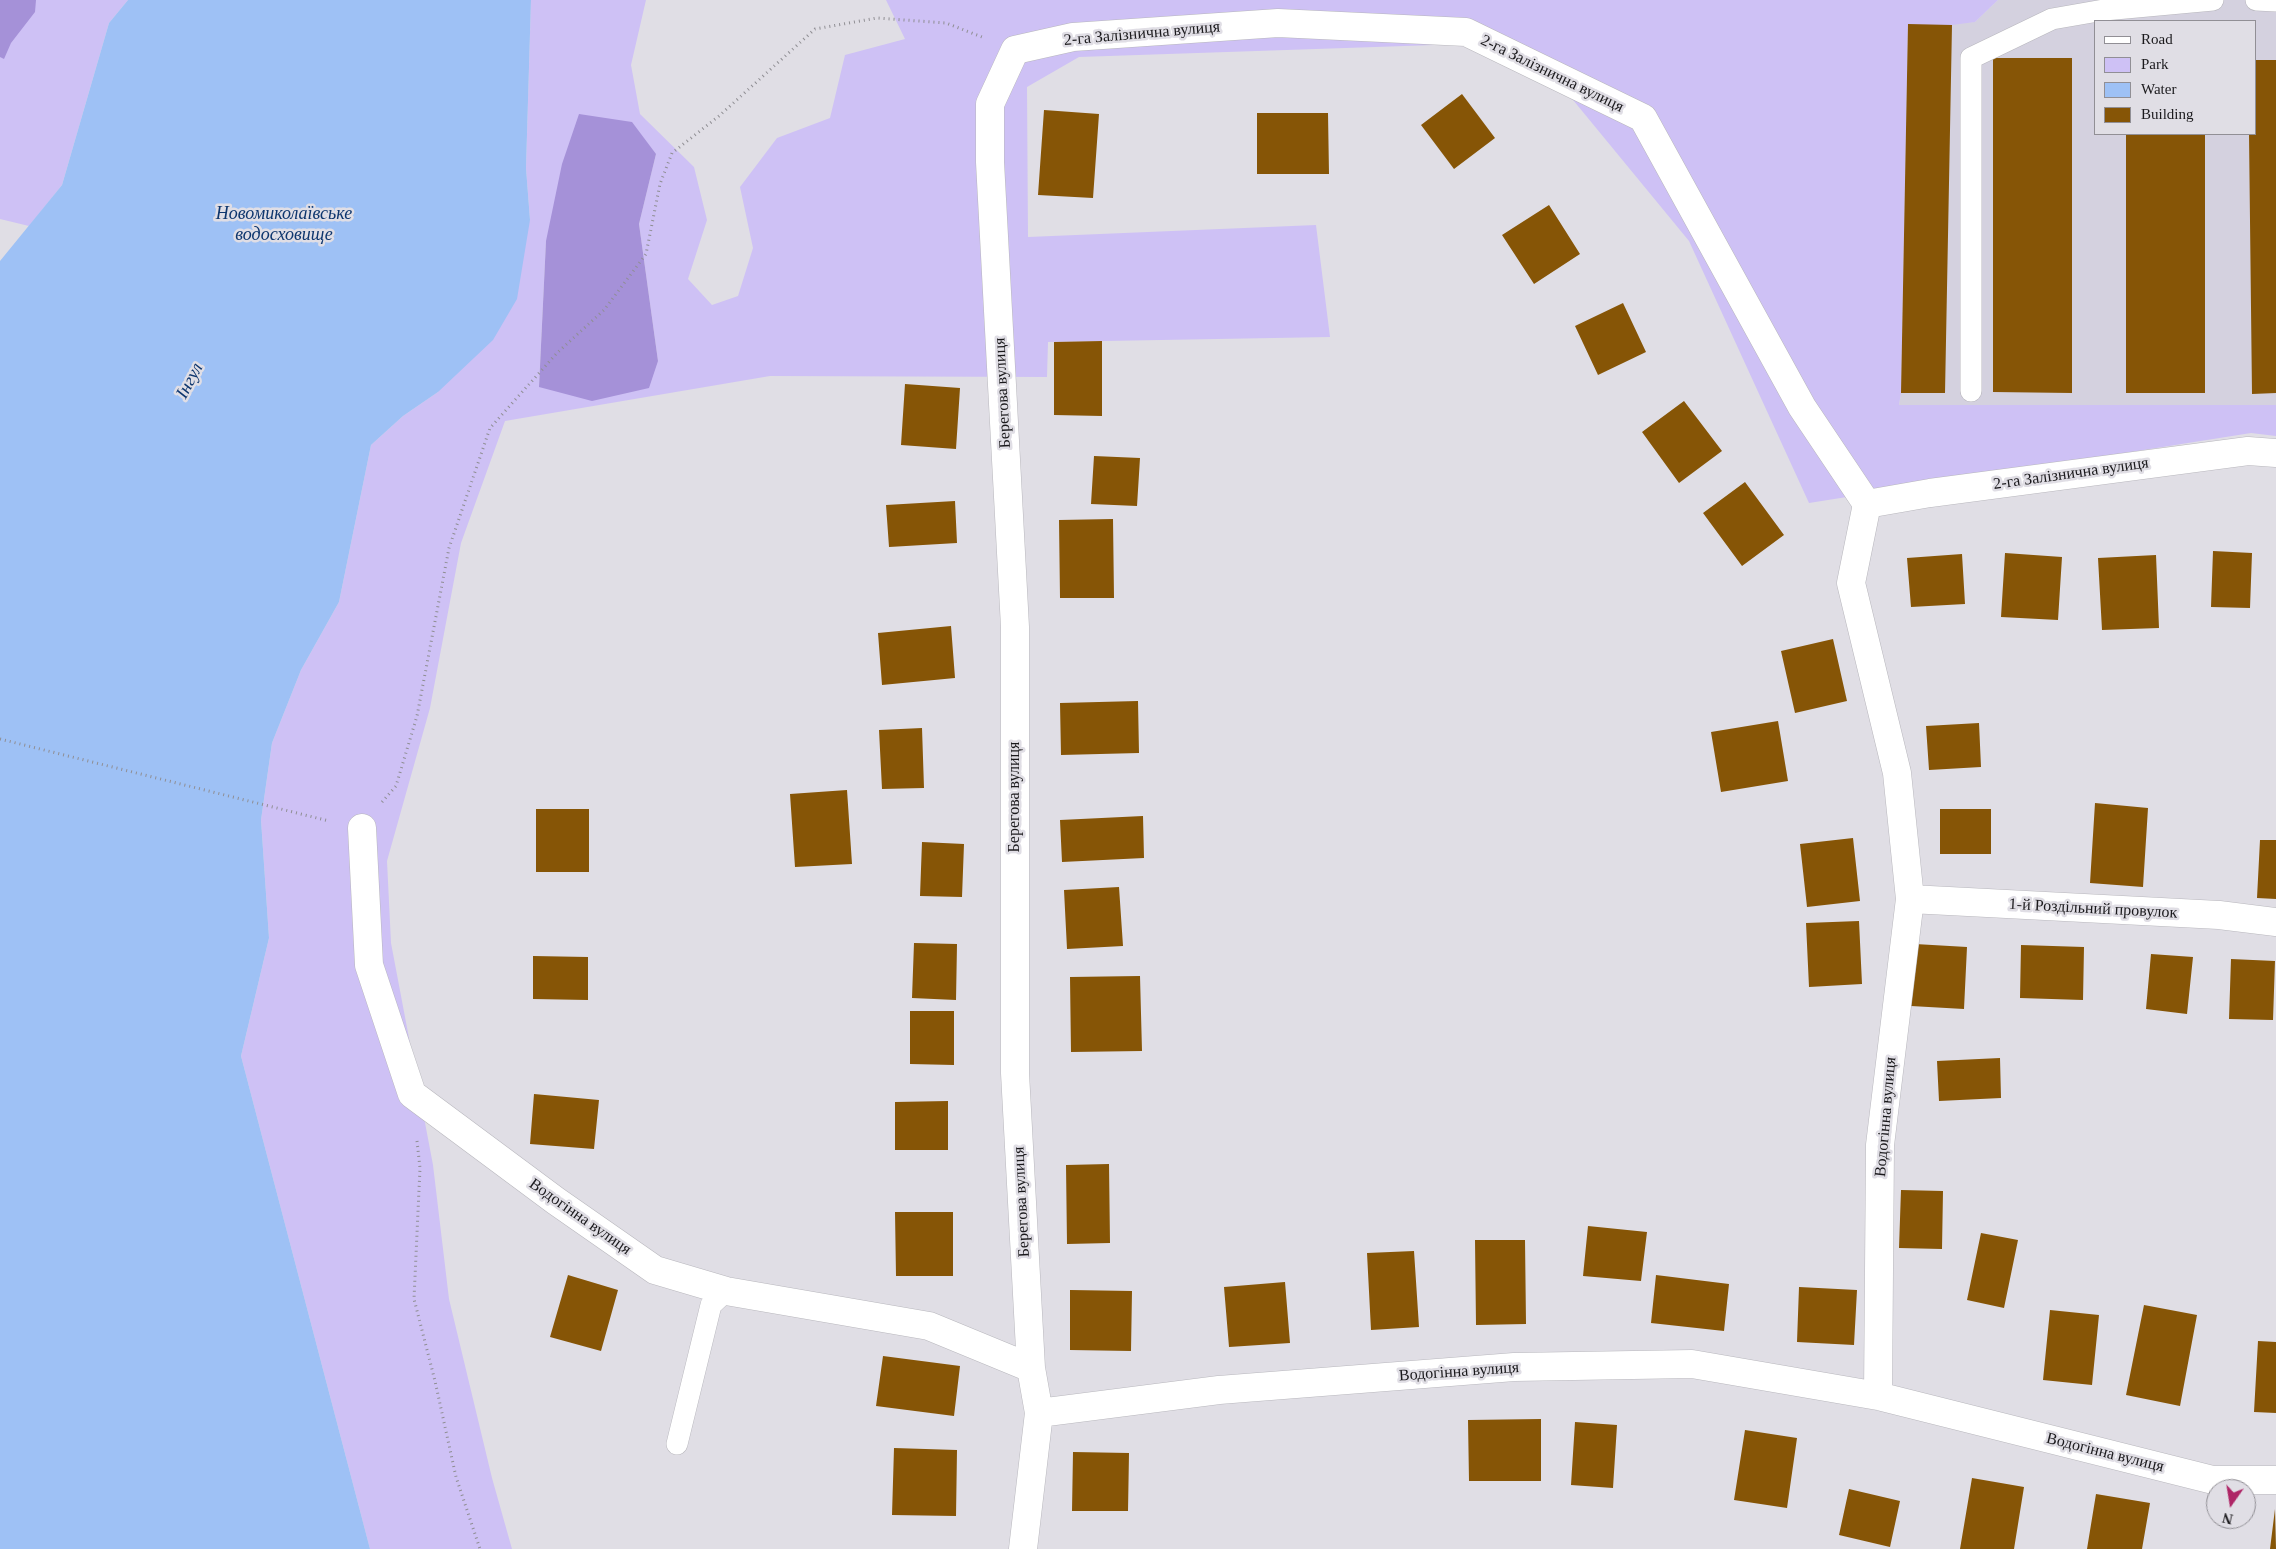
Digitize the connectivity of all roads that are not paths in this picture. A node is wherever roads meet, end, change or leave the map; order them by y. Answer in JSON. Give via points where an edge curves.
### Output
{"nodes":[{"id":1,"x":2213,"y":0,"type":"edge"},
{"id":2,"x":2256,"y":0,"type":"edge"},
{"id":3,"x":2276,"y":1,"type":"edge"},
{"id":4,"x":1015,"y":50,"type":"joint"},
{"id":5,"x":1971,"y":391,"type":"dead end"},
{"id":6,"x":2276,"y":453,"type":"edge"},
{"id":7,"x":1867,"y":504,"type":"junction"},
{"id":8,"x":362,"y":828,"type":"road end"},
{"id":9,"x":1910,"y":899,"type":"junction"},
{"id":10,"x":2276,"y":922,"type":"edge"},
{"id":11,"x":726,"y":1291,"type":"junction"},
{"id":12,"x":1031,"y":1368,"type":"junction"},
{"id":13,"x":1878,"y":1396,"type":"junction"},
{"id":14,"x":1039,"y":1413,"type":"junction"},
{"id":15,"x":677,"y":1444,"type":"dead end"},
{"id":16,"x":2276,"y":1480,"type":"edge"},
{"id":17,"x":1023,"y":1549,"type":"edge"}],
"edges":[{"from":1,"to":5,"type":"lane","via":[[2052,18],[1971,58]]},
{"from":2,"to":3,"type":"lane"},
{"from":4,"to":7,"type":"street","name":"2-га Залізнична вулиця","via":[[1073,37],[1278,22],[1466,32],[1643,118],[1802,407]]},
{"from":4,"to":12,"type":"street","name":"Берегова вулиця","via":[[990,104],[990,153],[1015,627],[1015,1072]]},
{"from":6,"to":7,"type":"street","name":"2-га Залізнична вулиця","via":[[2248,451]]},
{"from":7,"to":9,"type":"street","via":[[1851,583],[1897,772]]},
{"from":8,"to":11,"type":"street","name":"Водогінна вулиця","via":[[369,966],[412,1094],[655,1270]]},
{"from":9,"to":10,"type":"street","name":"1-й Роздільний провулок","via":[[2219,915]]},
{"from":9,"to":13,"type":"street","name":"Водогінна вулиця","via":[[1880,1145]]},
{"from":11,"to":12,"type":"street","name":"Водогінна вулиця","via":[[929,1326]]},
{"from":11,"to":15,"type":"lane","via":[[711,1305]]},
{"from":12,"to":14,"type":"street","name":"Берегова вулиця"},
{"from":13,"to":14,"type":"street","name":"Водогінна вулиця","via":[[1692,1364],[1514,1367],[1219,1390]]},
{"from":13,"to":16,"type":"street","name":"Водогінна вулиця","via":[[2213,1480]]},
{"from":14,"to":17,"type":"street","name":"Берегова вулиця"}]}
